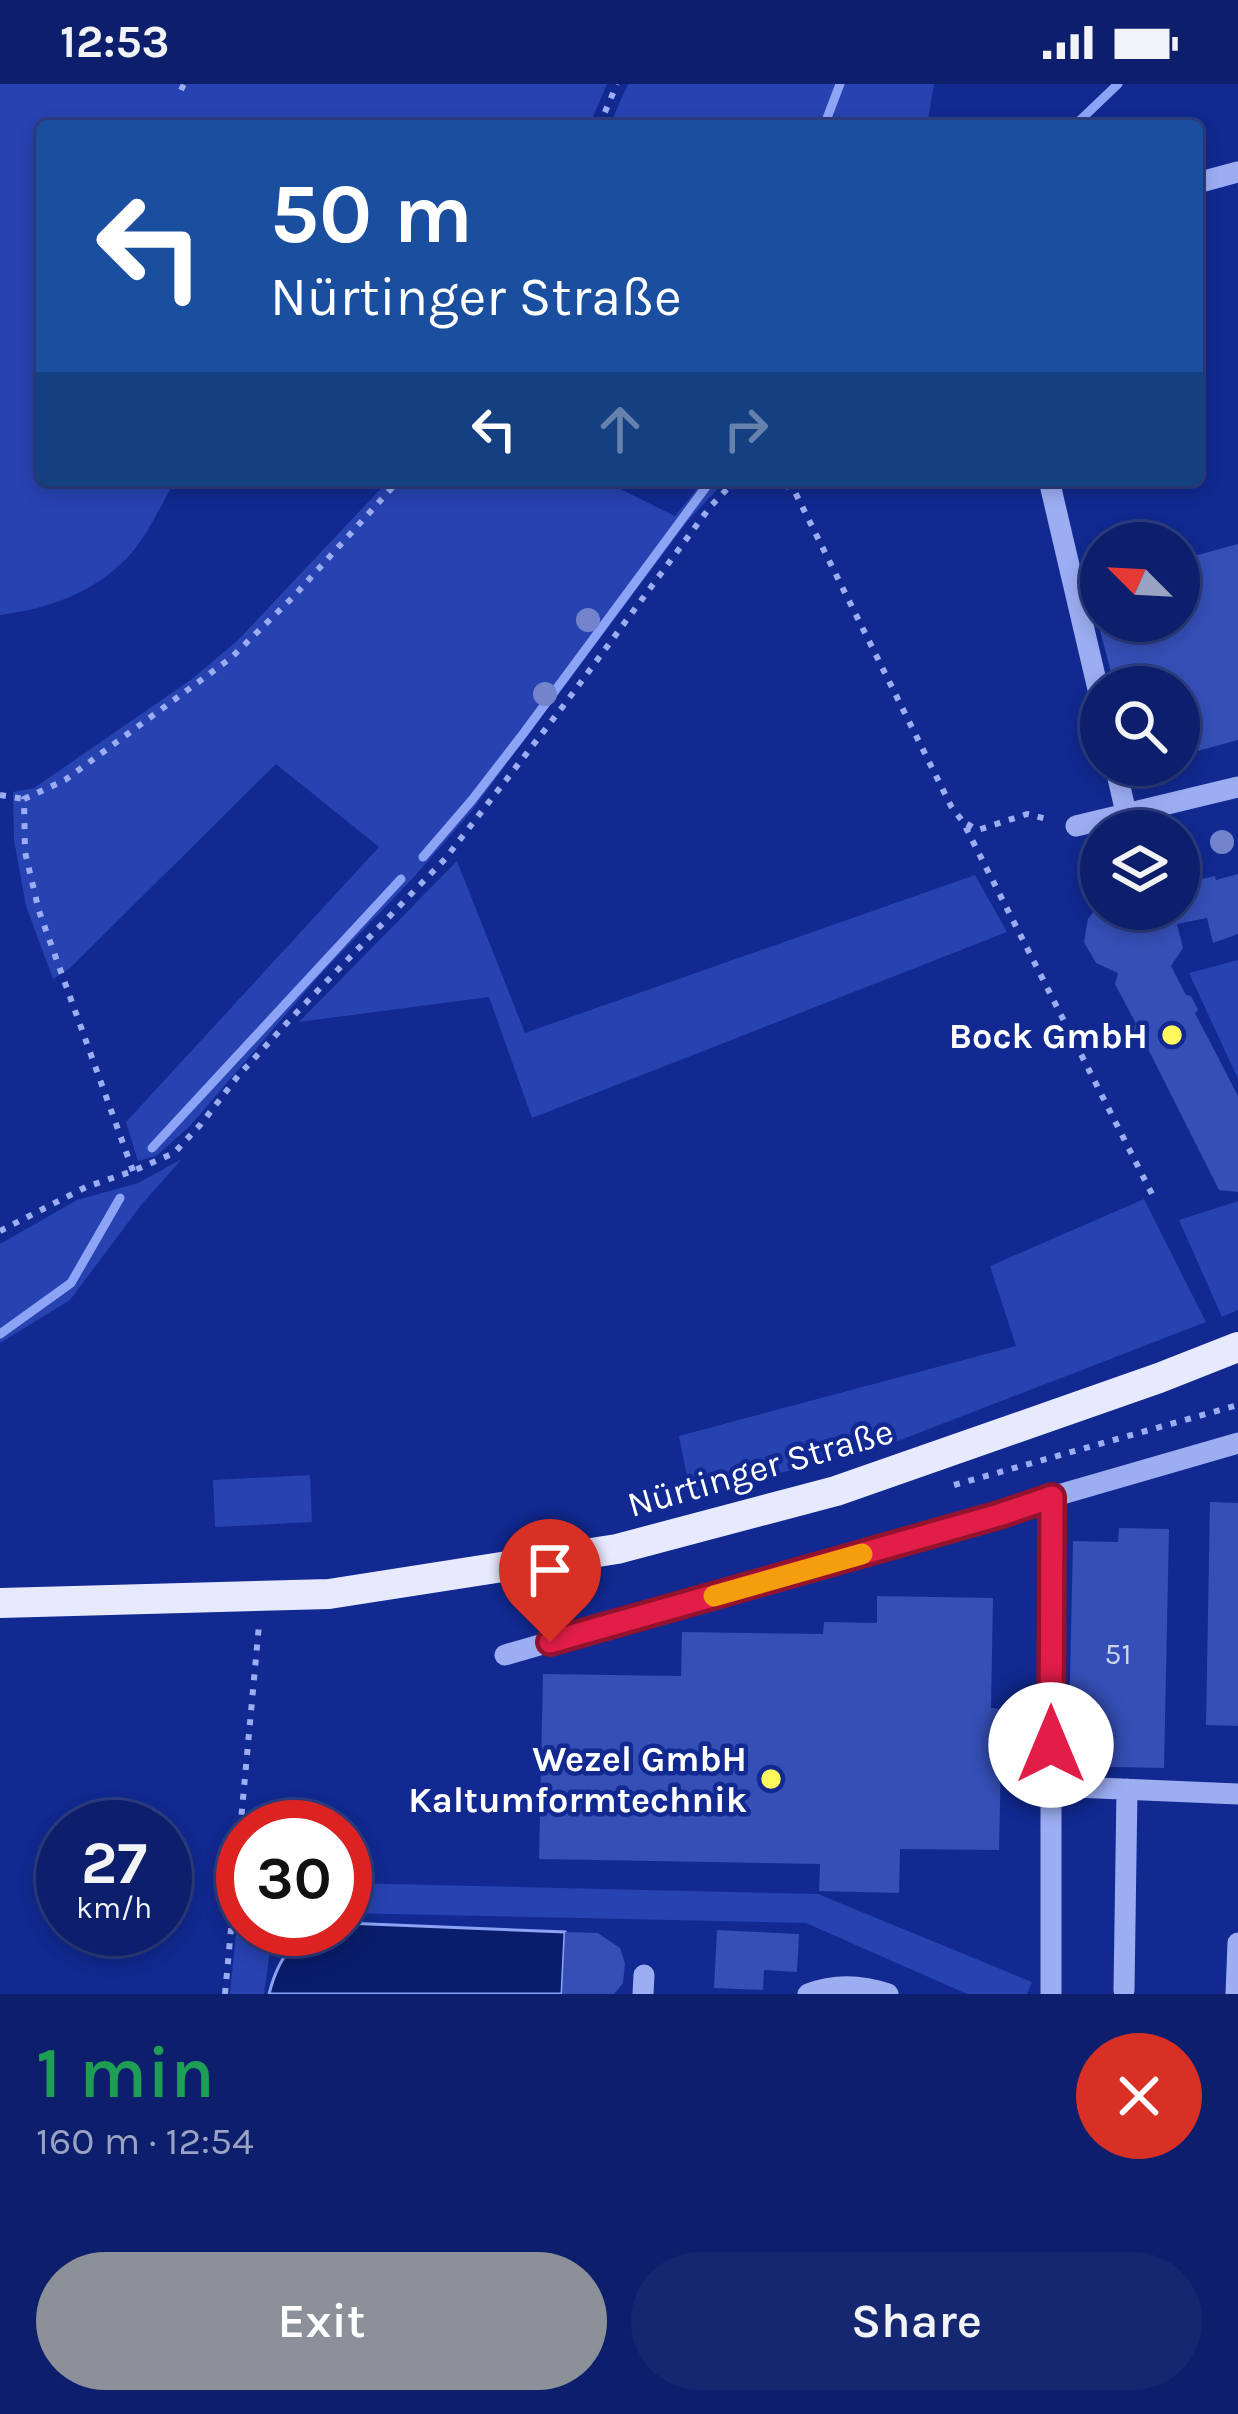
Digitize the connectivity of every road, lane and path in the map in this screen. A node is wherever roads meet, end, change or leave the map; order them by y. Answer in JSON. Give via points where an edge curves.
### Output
{"nodes":[{"id":1,"x":617,"y":84,"type":"edge"},
{"id":2,"x":602,"y":120,"type":"edge"},
{"id":3,"x":1238,"y":172,"type":"edge"},
{"id":4,"x":1203,"y":181,"type":"edge"},
{"id":5,"x":394,"y":486,"type":"edge"},
{"id":6,"x":733,"y":486,"type":"edge"},
{"id":7,"x":792,"y":486,"type":"edge"},
{"id":8,"x":1050,"y":486,"type":"edge"},
{"id":9,"x":1093,"y":666,"type":"edge"},
{"id":10,"x":1238,"y":787,"type":"edge"},
{"id":11,"x":0,"y":795,"type":"edge"},
{"id":12,"x":24,"y":799,"type":"junction"},
{"id":13,"x":1139,"y":810,"type":"edge"},
{"id":14,"x":964,"y":822,"type":"junction"},
{"id":15,"x":1080,"y":825,"type":"edge"},
{"id":16,"x":1076,"y":826,"type":"joint"},
{"id":17,"x":133,"y":1171,"type":"junction"},
{"id":18,"x":1154,"y":1198,"type":"dead end"},
{"id":19,"x":0,"y":1231,"type":"edge"},
{"id":20,"x":1238,"y":1347,"type":"edge"},
{"id":21,"x":1238,"y":1443,"type":"edge"},
{"id":22,"x":1052,"y":1497,"type":"junction"},
{"id":23,"x":0,"y":1603,"type":"edge"},
{"id":24,"x":259,"y":1622,"type":"dead end"},
{"id":25,"x":506,"y":1655,"type":"dead end"},
{"id":26,"x":1051,"y":1786,"type":"junction"},
{"id":27,"x":1127,"y":1789,"type":"junction"},
{"id":28,"x":1238,"y":1794,"type":"edge"},
{"id":29,"x":1238,"y":1943,"type":"edge"},
{"id":30,"x":1124,"y":1990,"type":"dead end"},
{"id":31,"x":225,"y":1994,"type":"edge"},
{"id":32,"x":808,"y":1994,"type":"edge"},
{"id":33,"x":888,"y":1994,"type":"edge"},
{"id":34,"x":1051,"y":1994,"type":"edge"},
{"id":35,"x":1236,"y":1994,"type":"edge"}],
"edges":[{"from":1,"to":2,"type":"path"},
{"from":3,"to":4,"type":"street"},
{"from":5,"to":12,"type":"path","via":[[231,658],[64,780]]},
{"from":6,"to":17,"type":"path","via":[[445,860],[174,1153]]},
{"from":7,"to":14,"type":"path"},
{"from":8,"to":9,"type":"street"},
{"from":10,"to":13,"type":"street"},
{"from":11,"to":12,"type":"path"},
{"from":12,"to":17,"type":"path","via":[[25,852],[39,911]]},
{"from":14,"to":16,"type":"path","via":[[978,830],[1027,814]]},
{"from":14,"to":18,"type":"path"},
{"from":15,"to":16,"type":"street"},
{"from":17,"to":19,"type":"path"},
{"from":20,"to":23,"type":"main road","name":"Nürtinger Straße","via":[[836,1491],[616,1549],[329,1594]]},
{"from":21,"to":22,"type":"street"},
{"from":22,"to":25,"type":"street"},
{"from":22,"to":26,"type":"street"},
{"from":24,"to":31,"type":"path"},
{"from":26,"to":27,"type":"street"},
{"from":26,"to":34,"type":"street"},
{"from":27,"to":28,"type":"street"},
{"from":27,"to":30,"type":"street"},
{"from":29,"to":35,"type":"street"},
{"from":32,"to":33,"type":"street","via":[[863,1985]]}]}
